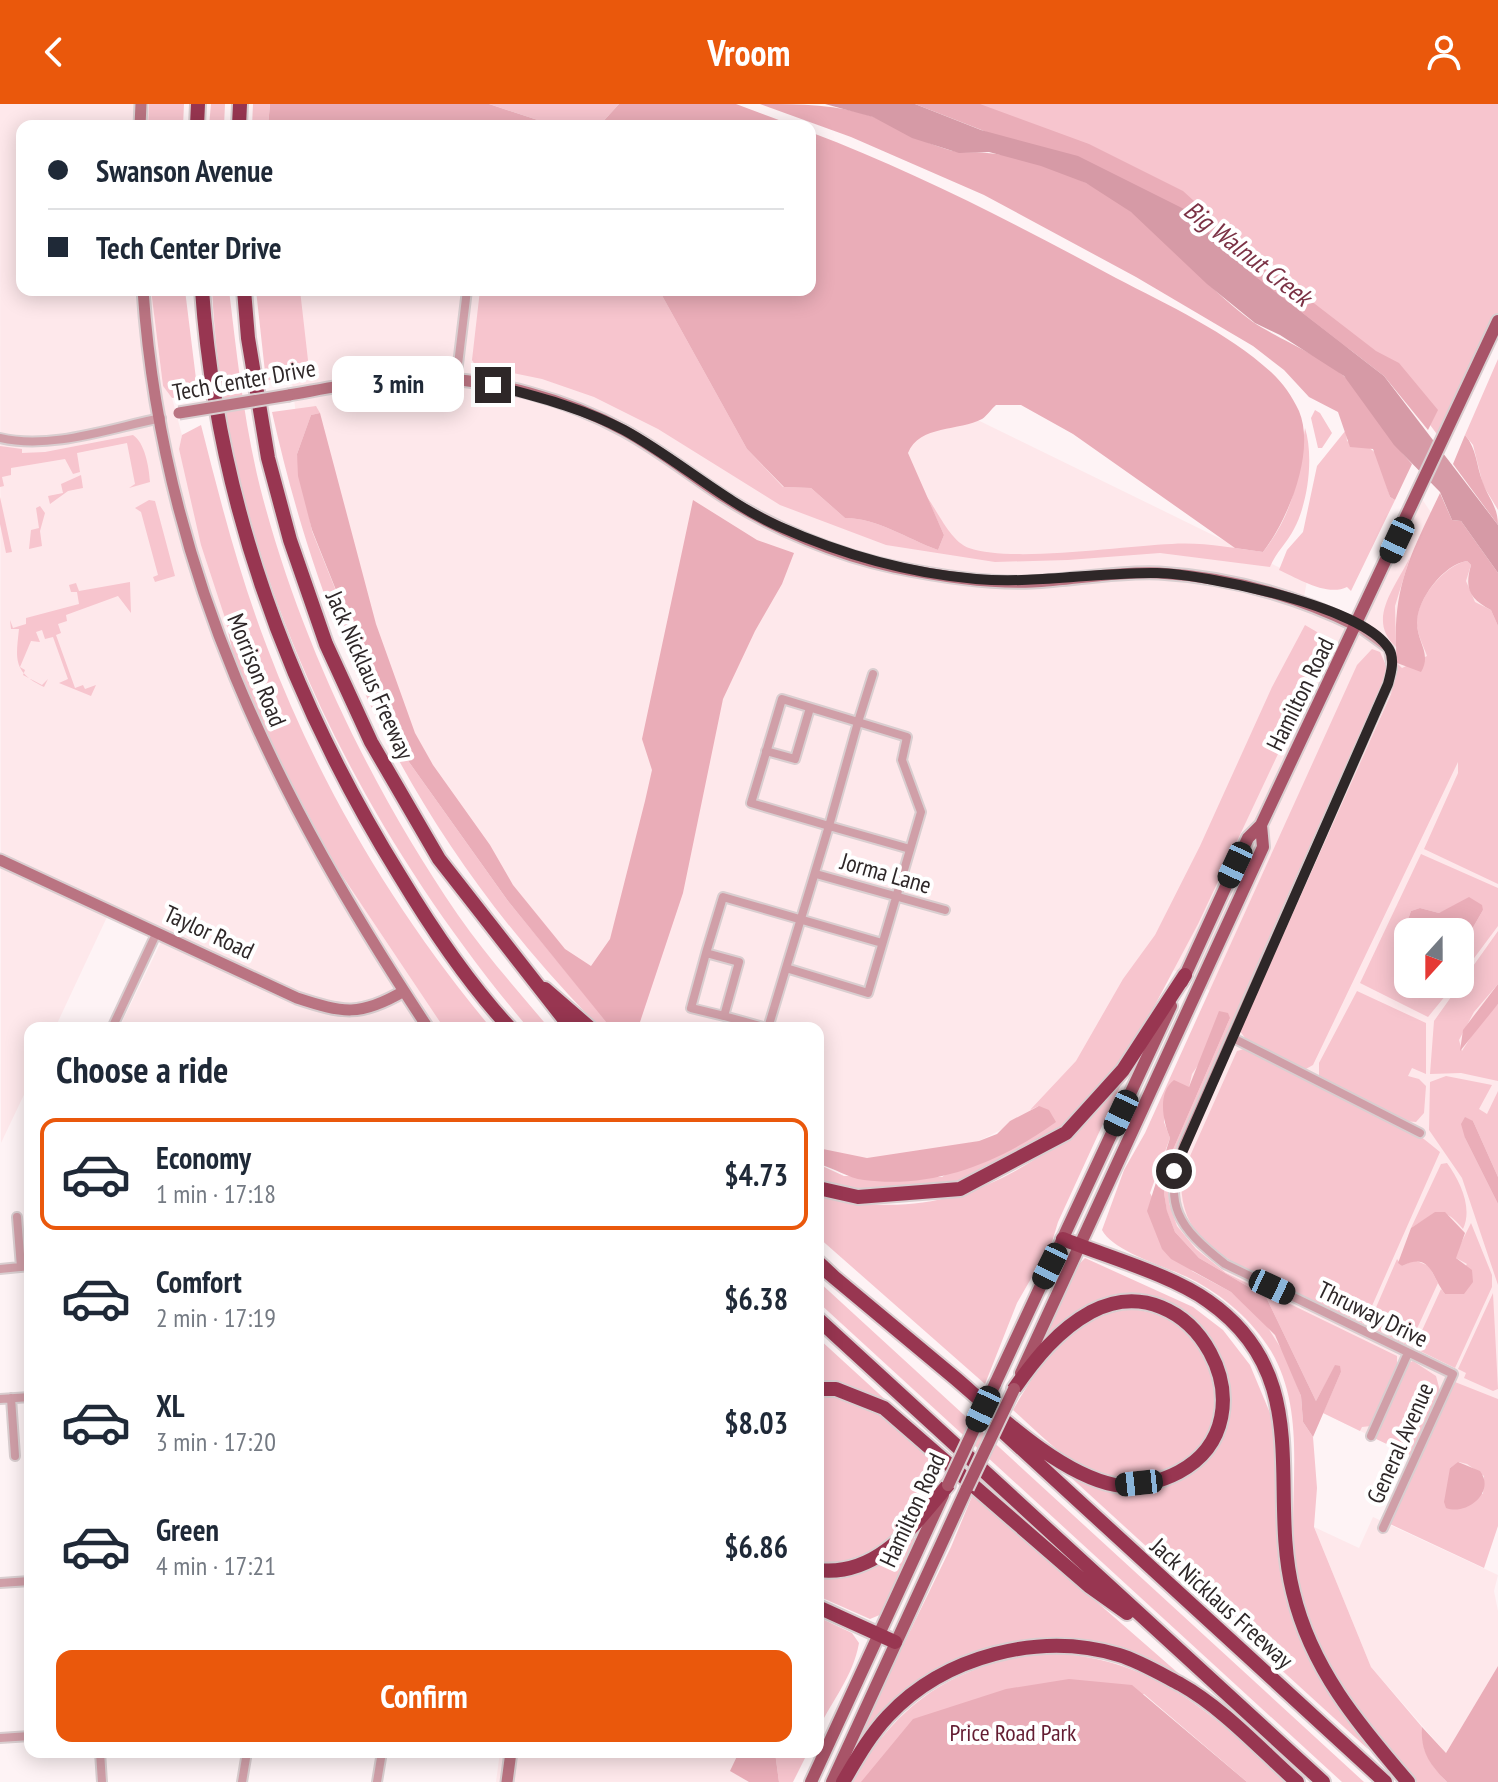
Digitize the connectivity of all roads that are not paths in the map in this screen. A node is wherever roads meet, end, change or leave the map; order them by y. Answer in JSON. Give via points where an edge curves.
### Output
{"nodes":[{"id":1,"x":144,"y":296,"type":"edge"},
{"id":2,"x":203,"y":296,"type":"edge"},
{"id":3,"x":244,"y":296,"type":"edge"},
{"id":4,"x":466,"y":296,"type":"edge"},
{"id":5,"x":1498,"y":321,"type":"edge"},
{"id":6,"x":456,"y":381,"type":"junction"},
{"id":7,"x":161,"y":418,"type":"junction"},
{"id":8,"x":0,"y":438,"type":"edge"},
{"id":9,"x":1357,"y":626,"type":"junction"},
{"id":10,"x":873,"y":674,"type":"dead end"},
{"id":11,"x":810,"y":708,"type":"junction"},
{"id":12,"x":858,"y":722,"type":"junction"},
{"id":13,"x":766,"y":751,"type":"junction"},
{"id":14,"x":1261,"y":825,"type":"junction"},
{"id":15,"x":829,"y":826,"type":"junction"},
{"id":16,"x":910,"y":849,"type":"junction"},
{"id":17,"x":0,"y":860,"type":"edge"},
{"id":18,"x":816,"y":874,"type":"junction"},
{"id":19,"x":896,"y":896,"type":"junction"},
{"id":20,"x":945,"y":910,"type":"dead end"},
{"id":21,"x":803,"y":921,"type":"junction"},
{"id":22,"x":157,"y":932,"type":"junction"},
{"id":23,"x":882,"y":943,"type":"junction"},
{"id":24,"x":706,"y":953,"type":"junction"},
{"id":25,"x":786,"y":968,"type":"junction"},
{"id":26,"x":525,"y":972,"type":"junction"},
{"id":27,"x":1185,"y":975,"type":"junction"},
{"id":28,"x":404,"y":991,"type":"junction"},
{"id":29,"x":724,"y":1016,"type":"junction"},
{"id":30,"x":115,"y":1022,"type":"edge"},
{"id":31,"x":424,"y":1022,"type":"edge"},
{"id":32,"x":503,"y":1022,"type":"edge"},
{"id":33,"x":566,"y":1022,"type":"edge"},
{"id":34,"x":583,"y":1022,"type":"edge"},
{"id":35,"x":746,"y":1022,"type":"edge"},
{"id":36,"x":770,"y":1022,"type":"edge"},
{"id":37,"x":1231,"y":1037,"type":"junction"},
{"id":38,"x":1420,"y":1133,"type":"dead end"},
{"id":39,"x":824,"y":1189,"type":"edge"},
{"id":40,"x":17,"y":1217,"type":"dead end"},
{"id":41,"x":1063,"y":1239,"type":"junction"},
{"id":42,"x":1080,"y":1246,"type":"junction"},
{"id":43,"x":24,"y":1261,"type":"edge"},
{"id":44,"x":24,"y":1267,"type":"edge"},
{"id":45,"x":824,"y":1268,"type":"edge"},
{"id":46,"x":0,"y":1269,"type":"edge"},
{"id":47,"x":824,"y":1325,"type":"edge"},
{"id":48,"x":1408,"y":1353,"type":"junction"},
{"id":49,"x":1453,"y":1374,"type":"joint"},
{"id":50,"x":824,"y":1389,"type":"edge"},
{"id":51,"x":1014,"y":1389,"type":"junction"},
{"id":52,"x":24,"y":1397,"type":"edge"},
{"id":53,"x":11,"y":1398,"type":"junction"},
{"id":54,"x":0,"y":1399,"type":"edge"},
{"id":55,"x":1371,"y":1436,"type":"dead end"},
{"id":56,"x":15,"y":1456,"type":"dead end"},
{"id":57,"x":948,"y":1485,"type":"junction"},
{"id":58,"x":1383,"y":1528,"type":"dead end"},
{"id":59,"x":824,"y":1571,"type":"edge"},
{"id":60,"x":24,"y":1581,"type":"edge"},
{"id":61,"x":0,"y":1583,"type":"edge"},
{"id":62,"x":824,"y":1610,"type":"edge"},
{"id":63,"x":879,"y":1635,"type":"junction"},
{"id":64,"x":895,"y":1642,"type":"junction"},
{"id":65,"x":1170,"y":1642,"type":"junction"},
{"id":66,"x":24,"y":1736,"type":"edge"},
{"id":67,"x":0,"y":1738,"type":"edge"},
{"id":68,"x":824,"y":1754,"type":"edge"},
{"id":69,"x":100,"y":1758,"type":"edge"},
{"id":70,"x":246,"y":1758,"type":"edge"},
{"id":71,"x":381,"y":1758,"type":"edge"},
{"id":72,"x":510,"y":1758,"type":"edge"},
{"id":73,"x":822,"y":1758,"type":"edge"},
{"id":74,"x":102,"y":1782,"type":"edge"},
{"id":75,"x":242,"y":1782,"type":"edge"},
{"id":76,"x":377,"y":1782,"type":"edge"},
{"id":77,"x":507,"y":1782,"type":"edge"},
{"id":78,"x":811,"y":1782,"type":"edge"},
{"id":79,"x":832,"y":1782,"type":"edge"},
{"id":80,"x":843,"y":1782,"type":"edge"},
{"id":81,"x":1297,"y":1782,"type":"edge"},
{"id":82,"x":1323,"y":1782,"type":"edge"},
{"id":83,"x":1385,"y":1782,"type":"edge"},
{"id":84,"x":1408,"y":1782,"type":"edge"}],
"edges":[{"from":1,"to":7,"type":"main road","name":"Morrison Road"},
{"from":2,"to":32,"type":"highway","via":[[220,430],[239,516],[299,689],[360,811],[423,914]]},
{"from":3,"to":26,"type":"highway","name":"Jack Nicklaus Freeway","via":[[268,458],[326,644],[371,742],[439,859]]},
{"from":4,"to":6,"type":"street"},
{"from":5,"to":9,"type":"main road","name":"Hamilton Road"},
{"from":6,"to":7,"type":"main road","name":"Tech Center Drive","bridge":true,"via":[[368,381]]},
{"from":6,"to":9,"type":"main road","name":"Tech Center Drive","via":[[559,402],[597,418],[776,525],[889,566],[1030,582],[1157,573],[1232,582],[1303,602]]},
{"from":7,"to":8,"type":"street","name":"Tech Center Drive","via":[[52,439]]},
{"from":7,"to":28,"type":"main road","name":"Morrison Road","via":[[191,551],[248,713],[310,838]]},
{"from":9,"to":14,"type":"main road","name":"Hamilton Road"},
{"from":9,"to":37,"type":"street","via":[[1389,649],[1388,684]]},
{"from":10,"to":12,"type":"street"},
{"from":11,"to":12,"type":"street"},
{"from":11,"to":13,"type":"street","via":[[795,759]]},
{"from":11,"to":13,"type":"street","via":[[782,699]]},
{"from":12,"to":15,"type":"street"},
{"from":12,"to":16,"type":"street","via":[[907,737],[902,760],[921,812]]},
{"from":13,"to":15,"type":"street","via":[[751,803]]},
{"from":14,"to":27,"type":"main road","name":"Hamilton Road","via":[[1248,838]]},
{"from":14,"to":42,"type":"main road","name":"Hamilton Road","via":[[1263,847]]},
{"from":15,"to":16,"type":"street"},
{"from":15,"to":18,"type":"street"},
{"from":16,"to":19,"type":"street"},
{"from":17,"to":22,"type":"main road","name":"Taylor Road"},
{"from":18,"to":19,"type":"street","name":"Jorma Lane"},
{"from":18,"to":21,"type":"street"},
{"from":19,"to":20,"type":"street","name":"Jorma Lane"},
{"from":19,"to":23,"type":"street"},
{"from":21,"to":23,"type":"street"},
{"from":21,"to":24,"type":"street","via":[[723,897]]},
{"from":21,"to":25,"type":"street"},
{"from":22,"to":28,"type":"main road","name":"Taylor Road","via":[[297,998],[341,1012],[381,1005]]},
{"from":22,"to":30,"type":"street"},
{"from":23,"to":25,"type":"street","via":[[868,993]]},
{"from":24,"to":29,"type":"street","via":[[739,962]]},
{"from":24,"to":29,"type":"street","via":[[691,1008]]},
{"from":25,"to":36,"type":"street"},
{"from":26,"to":33,"type":"highway","name":"Jack Nicklaus Freeway"},
{"from":26,"to":34,"type":"highway"},
{"from":27,"to":39,"type":"highway","via":[[1123,1070],[1066,1133],[960,1189],[858,1197]]},
{"from":27,"to":41,"type":"main road","name":"Hamilton Road"},
{"from":28,"to":31,"type":"main road","name":"Morrison Road"},
{"from":29,"to":35,"type":"street"},
{"from":37,"to":38,"type":"street"},
{"from":37,"to":48,"type":"street","name":"Thruway Drive","via":[[1174,1171],[1175,1205],[1194,1240],[1238,1272]]},
{"from":40,"to":43,"type":"street"},
{"from":41,"to":42,"type":"highway"},
{"from":41,"to":57,"type":"main road","name":"Hamilton Road","bridge":true},
{"from":42,"to":51,"type":"main road","name":"Hamilton Road"},
{"from":42,"to":84,"type":"highway","via":[[1209,1301],[1257,1352],[1281,1410],[1292,1591],[1312,1652],[1348,1710]]},
{"from":44,"to":46,"type":"street"},
{"from":45,"to":51,"type":"highway","via":[[1033,1444],[1116,1486],[1161,1481],[1190,1466],[1211,1441],[1221,1416],[1217,1360],[1180,1316],[1152,1305],[1121,1303],[1092,1311],[1040,1353]]},
{"from":45,"to":83,"type":"highway","name":"Jack Nicklaus Freeway"},
{"from":47,"to":65,"type":"highway"},
{"from":48,"to":49,"type":"street","name":"Thruway Drive"},
{"from":48,"to":55,"type":"street"},
{"from":49,"to":58,"type":"street","name":"General Avenue"},
{"from":50,"to":65,"type":"highway","via":[[884,1408],[1089,1586]]},
{"from":51,"to":64,"type":"main road","name":"Hamilton Road","bridge":true},
{"from":52,"to":53,"type":"street"},
{"from":53,"to":54,"type":"street"},
{"from":53,"to":56,"type":"street"},
{"from":57,"to":59,"type":"highway","via":[[905,1536],[870,1563]]},
{"from":57,"to":63,"type":"main road","name":"Hamilton Road"},
{"from":60,"to":61,"type":"street"},
{"from":62,"to":63,"type":"highway"},
{"from":63,"to":64,"type":"highway"},
{"from":63,"to":68,"type":"main road","name":"Hamilton Road"},
{"from":64,"to":79,"type":"main road","name":"Hamilton Road"},
{"from":65,"to":82,"type":"highway"},
{"from":66,"to":67,"type":"street"},
{"from":69,"to":74,"type":"street"},
{"from":70,"to":75,"type":"street"},
{"from":71,"to":76,"type":"street"},
{"from":72,"to":77,"type":"main road"},
{"from":73,"to":78,"type":"main road","name":"Hamilton Road"},
{"from":80,"to":81,"type":"highway","via":[[887,1717],[917,1691],[963,1665],[1008,1650],[1064,1646],[1120,1655],[1181,1685]]}]}
